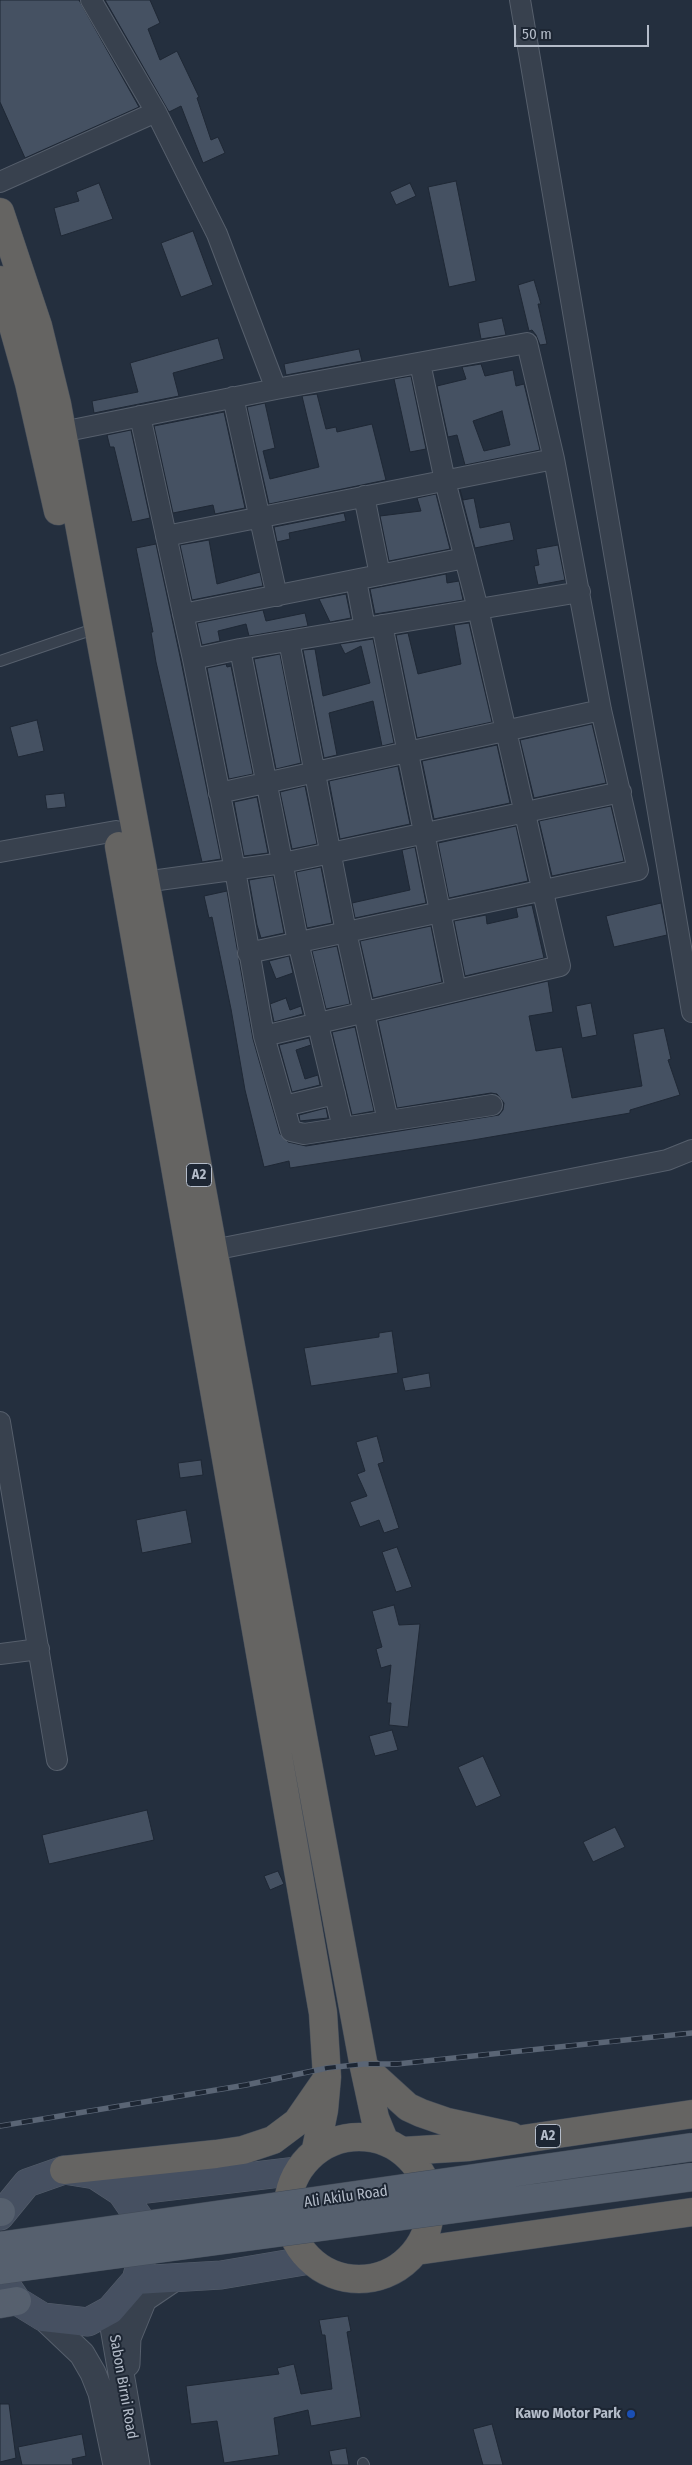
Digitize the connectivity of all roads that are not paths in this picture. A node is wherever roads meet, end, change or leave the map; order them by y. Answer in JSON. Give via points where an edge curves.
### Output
{"nodes":[{"id":1,"x":91,"y":0,"type":"edge"},
{"id":2,"x":520,"y":0,"type":"edge"},
{"id":3,"x":156,"y":112,"type":"junction"},
{"id":4,"x":0,"y":182,"type":"edge"},
{"id":5,"x":0,"y":212,"type":"edge"},
{"id":6,"x":5,"y":240,"type":"edge"},
{"id":7,"x":0,"y":280,"type":"edge"},
{"id":8,"x":420,"y":363,"type":"junction"},
{"id":9,"x":276,"y":389,"type":"junction"},
{"id":10,"x":233,"y":397,"type":"junction"},
{"id":11,"x":140,"y":416,"type":"junction"},
{"id":12,"x":62,"y":432,"type":"junction"},
{"id":13,"x":554,"y":459,"type":"junction"},
{"id":14,"x":445,"y":481,"type":"junction"},
{"id":15,"x":364,"y":496,"type":"junction"},
{"id":16,"x":258,"y":517,"type":"junction"},
{"id":17,"x":166,"y":536,"type":"junction"},
{"id":18,"x":465,"y":558,"type":"junction"},
{"id":19,"x":380,"y":575,"type":"junction"},
{"id":20,"x":356,"y":580,"type":"junction"},
{"id":21,"x":580,"y":592,"type":"junction"},
{"id":22,"x":277,"y":596,"type":"junction"},
{"id":23,"x":478,"y":609,"type":"junction"},
{"id":24,"x":183,"y":614,"type":"junction"},
{"id":25,"x":373,"y":627,"type":"junction"},
{"id":26,"x":85,"y":632,"type":"junction"},
{"id":27,"x":289,"y":641,"type":"junction"},
{"id":28,"x":240,"y":649,"type":"junction"},
{"id":29,"x":193,"y":659,"type":"junction"},
{"id":30,"x":0,"y":661,"type":"edge"},
{"id":31,"x":601,"y":710,"type":"junction"},
{"id":32,"x":506,"y":730,"type":"junction"},
{"id":33,"x":406,"y":752,"type":"junction"},
{"id":34,"x":316,"y":771,"type":"junction"},
{"id":35,"x":267,"y":782,"type":"junction"},
{"id":36,"x":219,"y":792,"type":"junction"},
{"id":37,"x":621,"y":792,"type":"junction"},
{"id":38,"x":523,"y":812,"type":"junction"},
{"id":39,"x":116,"y":831,"type":"junction"},
{"id":40,"x":424,"y":833,"type":"junction"},
{"id":41,"x":0,"y":852,"type":"edge"},
{"id":42,"x":330,"y":853,"type":"junction"},
{"id":43,"x":283,"y":863,"type":"junction"},
{"id":44,"x":234,"y":870,"type":"junction"},
{"id":45,"x":144,"y":882,"type":"junction"},
{"id":46,"x":544,"y":891,"type":"junction"},
{"id":47,"x":441,"y":912,"type":"junction"},
{"id":48,"x":346,"y":932,"type":"junction"},
{"id":49,"x":298,"y":942,"type":"junction"},
{"id":50,"x":248,"y":953,"type":"junction"},
{"id":51,"x":456,"y":990,"type":"junction"},
{"id":52,"x":364,"y":1012,"type":"junction"},
{"id":53,"x":692,"y":1012,"type":"edge"},
{"id":54,"x":318,"y":1023,"type":"junction"},
{"id":55,"x":264,"y":1036,"type":"junction"},
{"id":56,"x":335,"y":1094,"type":"junction"},
{"id":57,"x":492,"y":1105,"type":"dead end"},
{"id":58,"x":284,"y":1106,"type":"junction"},
{"id":59,"x":388,"y":1121,"type":"junction"},
{"id":60,"x":343,"y":1128,"type":"junction"},
{"id":61,"x":692,"y":1150,"type":"edge"},
{"id":62,"x":213,"y":1250,"type":"junction"},
{"id":63,"x":0,"y":1422,"type":"edge"},
{"id":64,"x":39,"y":1649,"type":"junction"},
{"id":65,"x":0,"y":1654,"type":"edge"},
{"id":66,"x":57,"y":1760,"type":"dead end"},
{"id":67,"x":364,"y":2067,"type":"junction"},
{"id":68,"x":327,"y":2077,"type":"junction"},
{"id":69,"x":692,"y":2114,"type":"edge"},
{"id":70,"x":524,"y":2139,"type":"junction"},
{"id":71,"x":393,"y":2146,"type":"junction"},
{"id":72,"x":692,"y":2147,"type":"edge"},
{"id":73,"x":316,"y":2149,"type":"junction"},
{"id":74,"x":64,"y":2170,"type":"junction"},
{"id":75,"x":297,"y":2171,"type":"junction"},
{"id":76,"x":692,"y":2177,"type":"edge"},
{"id":77,"x":121,"y":2192,"type":"junction"},
{"id":78,"x":692,"y":2212,"type":"edge"},
{"id":79,"x":0,"y":2213,"type":"edge"},
{"id":80,"x":0,"y":2246,"type":"edge"},
{"id":81,"x":416,"y":2251,"type":"junction"},
{"id":82,"x":310,"y":2260,"type":"junction"},
{"id":83,"x":0,"y":2270,"type":"edge"},
{"id":84,"x":0,"y":2276,"type":"edge"},
{"id":85,"x":175,"y":2278,"type":"junction"},
{"id":86,"x":136,"y":2280,"type":"junction"},
{"id":87,"x":9,"y":2302,"type":"edge"},
{"id":88,"x":110,"y":2310,"type":"junction"},
{"id":89,"x":43,"y":2317,"type":"junction"},
{"id":90,"x":126,"y":2404,"type":"junction"},
{"id":91,"x":116,"y":2465,"type":"edge"},
{"id":92,"x":137,"y":2465,"type":"edge"}],
"edges":[{"from":1,"to":3,"type":"street"},
{"from":2,"to":53,"type":"street"},
{"from":3,"to":4,"type":"street"},
{"from":3,"to":9,"type":"street","via":[[217,234]]},
{"from":5,"to":6,"type":"highway","number":"A2"},
{"from":6,"to":12,"type":"highway","number":"A2","via":[[38,326]]},
{"from":7,"to":26,"type":"highway","number":"A2","via":[[29,383]]},
{"from":8,"to":9,"type":"street"},
{"from":8,"to":13,"type":"street","via":[[527,343]]},
{"from":8,"to":14,"type":"street"},
{"from":9,"to":10,"type":"street"},
{"from":10,"to":11,"type":"street"},
{"from":10,"to":16,"type":"street"},
{"from":11,"to":12,"type":"street"},
{"from":11,"to":17,"type":"street"},
{"from":12,"to":45,"type":"highway","number":"A2"},
{"from":13,"to":14,"type":"street"},
{"from":13,"to":21,"type":"street"},
{"from":14,"to":15,"type":"street"},
{"from":14,"to":18,"type":"street"},
{"from":15,"to":16,"type":"street"},
{"from":15,"to":19,"type":"street"},
{"from":16,"to":17,"type":"street"},
{"from":16,"to":22,"type":"street"},
{"from":17,"to":24,"type":"street"},
{"from":18,"to":19,"type":"street"},
{"from":18,"to":23,"type":"street"},
{"from":19,"to":20,"type":"street"},
{"from":20,"to":22,"type":"street"},
{"from":20,"to":25,"type":"street"},
{"from":21,"to":23,"type":"street"},
{"from":21,"to":31,"type":"street"},
{"from":22,"to":24,"type":"street"},
{"from":23,"to":25,"type":"street"},
{"from":23,"to":32,"type":"street"},
{"from":24,"to":29,"type":"street"},
{"from":25,"to":27,"type":"street"},
{"from":25,"to":33,"type":"street"},
{"from":26,"to":30,"type":"lane"},
{"from":26,"to":39,"type":"highway","number":"A2"},
{"from":27,"to":28,"type":"street"},
{"from":27,"to":34,"type":"street"},
{"from":28,"to":29,"type":"street"},
{"from":28,"to":35,"type":"street"},
{"from":29,"to":36,"type":"street"},
{"from":31,"to":32,"type":"street"},
{"from":31,"to":37,"type":"street"},
{"from":32,"to":33,"type":"street"},
{"from":32,"to":38,"type":"street"},
{"from":33,"to":34,"type":"street"},
{"from":33,"to":40,"type":"street"},
{"from":34,"to":35,"type":"street"},
{"from":34,"to":42,"type":"street"},
{"from":35,"to":36,"type":"street"},
{"from":35,"to":43,"type":"street"},
{"from":36,"to":44,"type":"street"},
{"from":37,"to":38,"type":"street"},
{"from":37,"to":46,"type":"street","via":[[638,870]]},
{"from":38,"to":40,"type":"street"},
{"from":38,"to":46,"type":"street"},
{"from":39,"to":41,"type":"street"},
{"from":39,"to":68,"type":"highway","number":"A2","via":[[323,2013]]},
{"from":40,"to":42,"type":"street"},
{"from":40,"to":47,"type":"street"},
{"from":42,"to":43,"type":"street"},
{"from":42,"to":48,"type":"street"},
{"from":43,"to":44,"type":"street"},
{"from":43,"to":49,"type":"street"},
{"from":44,"to":45,"type":"street"},
{"from":44,"to":50,"type":"street"},
{"from":45,"to":62,"type":"highway","number":"A2"},
{"from":46,"to":47,"type":"street"},
{"from":46,"to":51,"type":"street","via":[[560,966]]},
{"from":47,"to":48,"type":"street"},
{"from":47,"to":51,"type":"street"},
{"from":48,"to":49,"type":"street"},
{"from":48,"to":52,"type":"street"},
{"from":49,"to":50,"type":"street"},
{"from":49,"to":54,"type":"street"},
{"from":50,"to":55,"type":"street"},
{"from":51,"to":52,"type":"street"},
{"from":52,"to":54,"type":"street"},
{"from":52,"to":59,"type":"street"},
{"from":54,"to":55,"type":"street"},
{"from":54,"to":56,"type":"street"},
{"from":55,"to":58,"type":"street"},
{"from":56,"to":58,"type":"street"},
{"from":56,"to":60,"type":"street"},
{"from":57,"to":59,"type":"street"},
{"from":58,"to":60,"type":"street","via":[[291,1131],[297,1134]]},
{"from":59,"to":60,"type":"street"},
{"from":61,"to":62,"type":"street","via":[[667,1160]]},
{"from":62,"to":67,"type":"highway","number":"A2"},
{"from":63,"to":64,"type":"street"},
{"from":64,"to":65,"type":"street"},
{"from":64,"to":66,"type":"street"},
{"from":67,"to":70,"type":"highway","via":[[408,2107],[420,2113]]},
{"from":67,"to":71,"type":"highway","number":"A2","via":[[375,2118]]},
{"from":68,"to":73,"type":"highway","number":"A2"},
{"from":68,"to":74,"type":"highway","via":[[298,2122],[272,2140],[243,2150],[216,2154]]},
{"from":69,"to":70,"type":"highway","number":"A2"},
{"from":70,"to":71,"type":"highway","number":"A2","via":[[469,2147]]},
{"from":71,"to":73,"type":"highway","number":"A2","via":[[358,2136],[337,2139]]},
{"from":71,"to":81,"type":"highway","number":"A2","via":[[421,2172],[430,2198],[428,2226]]},
{"from":72,"to":80,"type":"main road","name":"Ali Akilu Road","bridge":true},
{"from":73,"to":75,"type":"highway","number":"A2"},
{"from":74,"to":77,"type":"main road","via":[[95,2175]]},
{"from":74,"to":79,"type":"main road","via":[[27,2183]]},
{"from":75,"to":77,"type":"main road"},
{"from":75,"to":82,"type":"highway","number":"A2","via":[[289,2190],[287,2216],[294,2240]]},
{"from":76,"to":83,"type":"main road","name":"Ali Akilu Road","bridge":true},
{"from":77,"to":86,"type":"main road","via":[[138,2218],[144,2250]]},
{"from":78,"to":81,"type":"highway"},
{"from":81,"to":82,"type":"highway","number":"A2","via":[[394,2271],[366,2280],[336,2276]]},
{"from":82,"to":85,"type":"main road","via":[[221,2275]]},
{"from":84,"to":87,"type":"main road"},
{"from":85,"to":86,"type":"main road"},
{"from":85,"to":90,"type":"street","via":[[144,2299],[128,2338]]},
{"from":86,"to":88,"type":"main road"},
{"from":87,"to":89,"type":"main road"},
{"from":88,"to":89,"type":"main road","via":[[88,2322]]},
{"from":88,"to":90,"type":"street","name":"Sabon Birni Road"},
{"from":89,"to":91,"type":"street","name":"Sabon Birni Road","via":[[82,2354],[93,2373],[101,2392]]},
{"from":90,"to":92,"type":"street","name":"Sabon Birni Road"}]}
